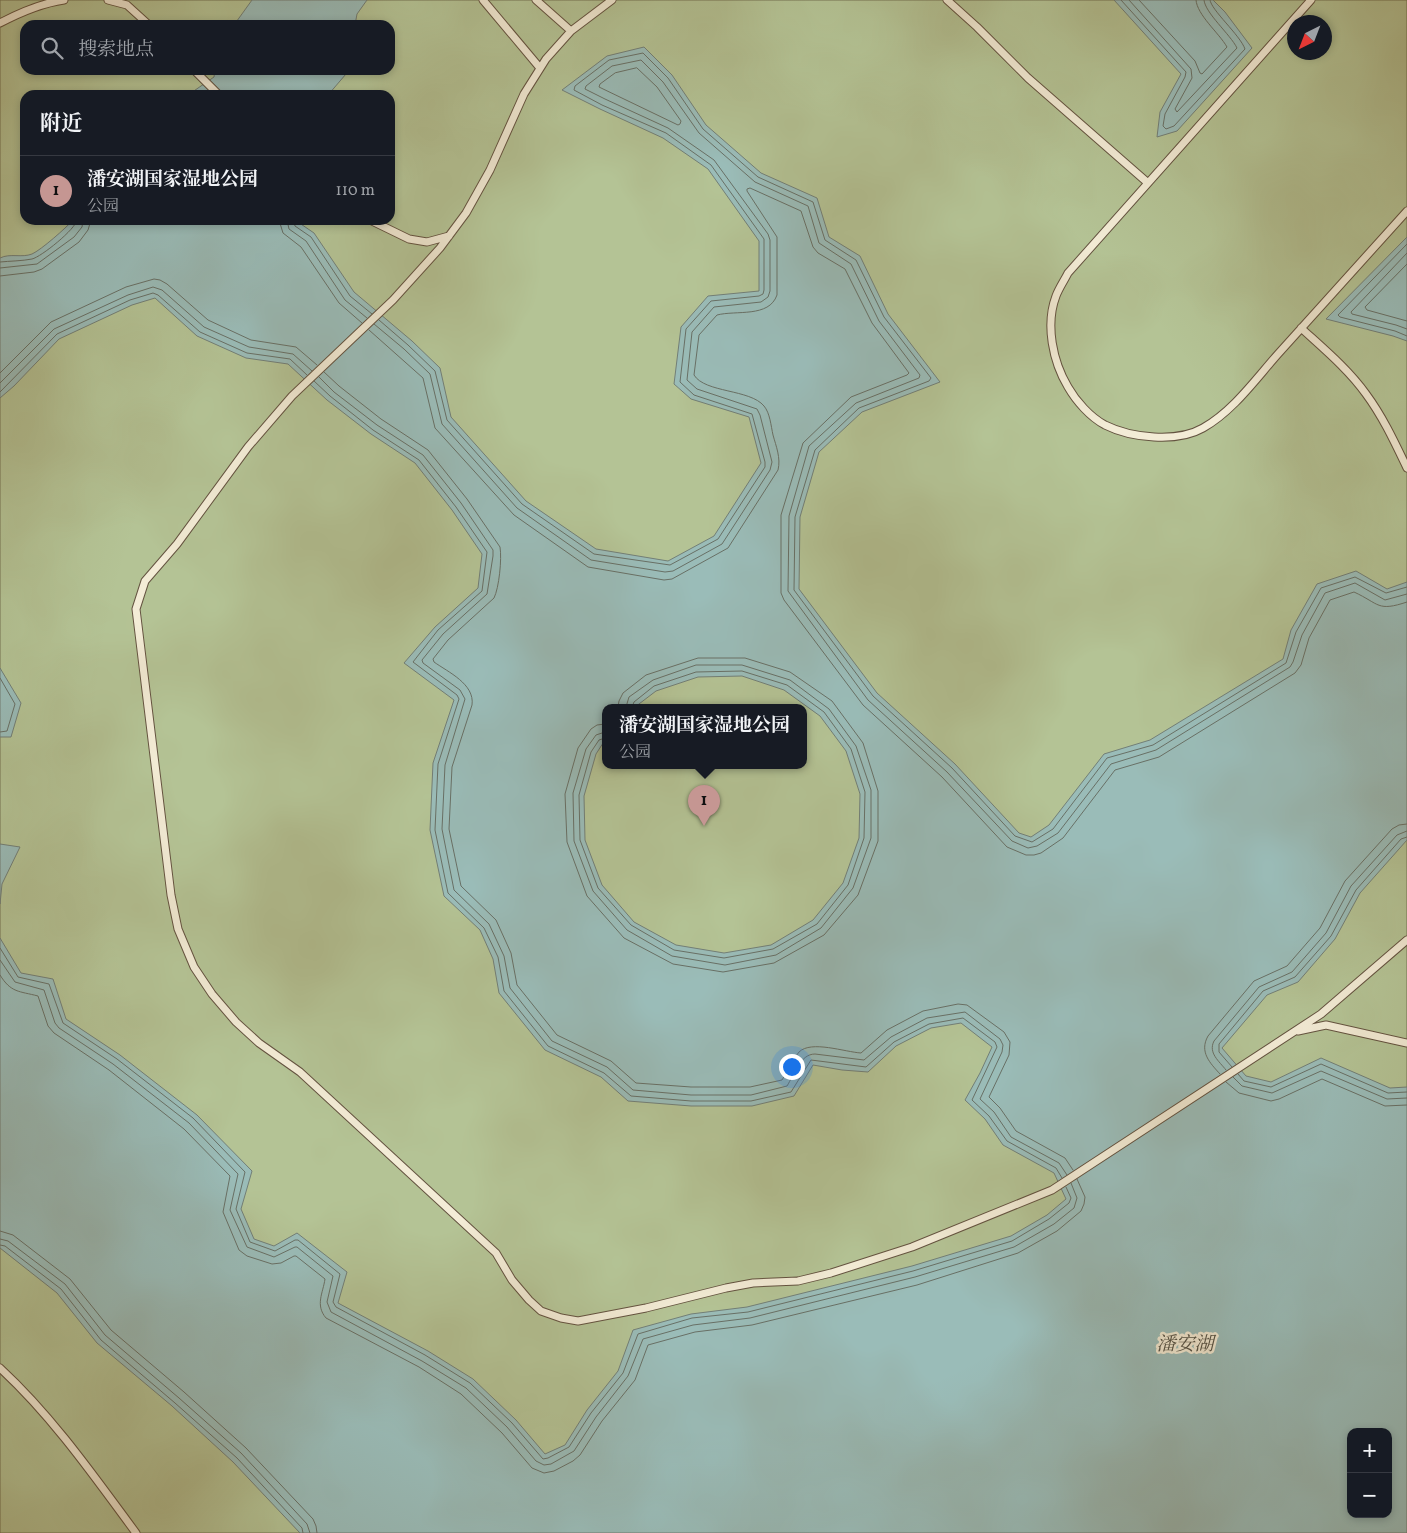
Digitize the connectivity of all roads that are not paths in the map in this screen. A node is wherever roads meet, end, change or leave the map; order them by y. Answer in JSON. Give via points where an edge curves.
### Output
{"nodes":[{"id":1,"x":64,"y":0,"type":"edge"},
{"id":2,"x":108,"y":0,"type":"edge"},
{"id":3,"x":483,"y":0,"type":"edge"},
{"id":4,"x":536,"y":0,"type":"edge"},
{"id":5,"x":612,"y":0,"type":"edge"},
{"id":6,"x":947,"y":0,"type":"edge"},
{"id":7,"x":1311,"y":0,"type":"edge"},
{"id":8,"x":144,"y":20,"type":"edge"},
{"id":9,"x":0,"y":23,"type":"edge"},
{"id":10,"x":570,"y":31,"type":"junction"},
{"id":11,"x":540,"y":68,"type":"junction"},
{"id":12,"x":199,"y":75,"type":"edge"},
{"id":13,"x":215,"y":90,"type":"edge"},
{"id":14,"x":1148,"y":183,"type":"junction"},
{"id":15,"x":1407,"y":211,"type":"edge"},
{"id":16,"x":380,"y":225,"type":"edge"},
{"id":17,"x":449,"y":236,"type":"junction"},
{"id":18,"x":1302,"y":328,"type":"junction"},
{"id":19,"x":1407,"y":468,"type":"edge"},
{"id":20,"x":1407,"y":940,"type":"edge"},
{"id":21,"x":1293,"y":1032,"type":"junction"},
{"id":22,"x":1407,"y":1043,"type":"edge"},
{"id":23,"x":0,"y":1368,"type":"edge"},
{"id":24,"x":136,"y":1533,"type":"edge"}],
"edges":[{"from":1,"to":9,"type":"lane"},
{"from":2,"to":8,"type":"lane","via":[[127,5]]},
{"from":3,"to":11,"type":"lane"},
{"from":4,"to":10,"type":"lane"},
{"from":5,"to":10,"type":"lane"},
{"from":6,"to":14,"type":"lane","via":[[1028,78]]},
{"from":7,"to":14,"type":"lane"},
{"from":10,"to":11,"type":"lane"},
{"from":11,"to":17,"type":"lane","via":[[524,94],[490,170]]},
{"from":12,"to":13,"type":"lane"},
{"from":14,"to":18,"type":"lane","via":[[1068,273],[1056,297],[1052,344],[1057,366],[1068,388],[1084,408],[1104,424],[1130,434],[1181,436],[1202,430],[1220,417]]},
{"from":15,"to":18,"type":"lane"},
{"from":16,"to":17,"type":"lane","via":[[409,239],[427,242]]},
{"from":17,"to":21,"type":"lane","via":[[393,300],[292,396],[248,446],[177,544],[145,581],[136,609],[171,895],[178,929],[194,967],[236,1022],[300,1072],[496,1253],[529,1300],[541,1311],[578,1321],[726,1288],[798,1281],[912,1248],[1052,1190]]},
{"from":18,"to":19,"type":"lane","via":[[1366,394]]},
{"from":20,"to":21,"type":"lane","via":[[1321,1014]]},
{"from":21,"to":22,"type":"lane","via":[[1326,1025]]},
{"from":23,"to":24,"type":"lane","via":[[63,1438]]}]}
